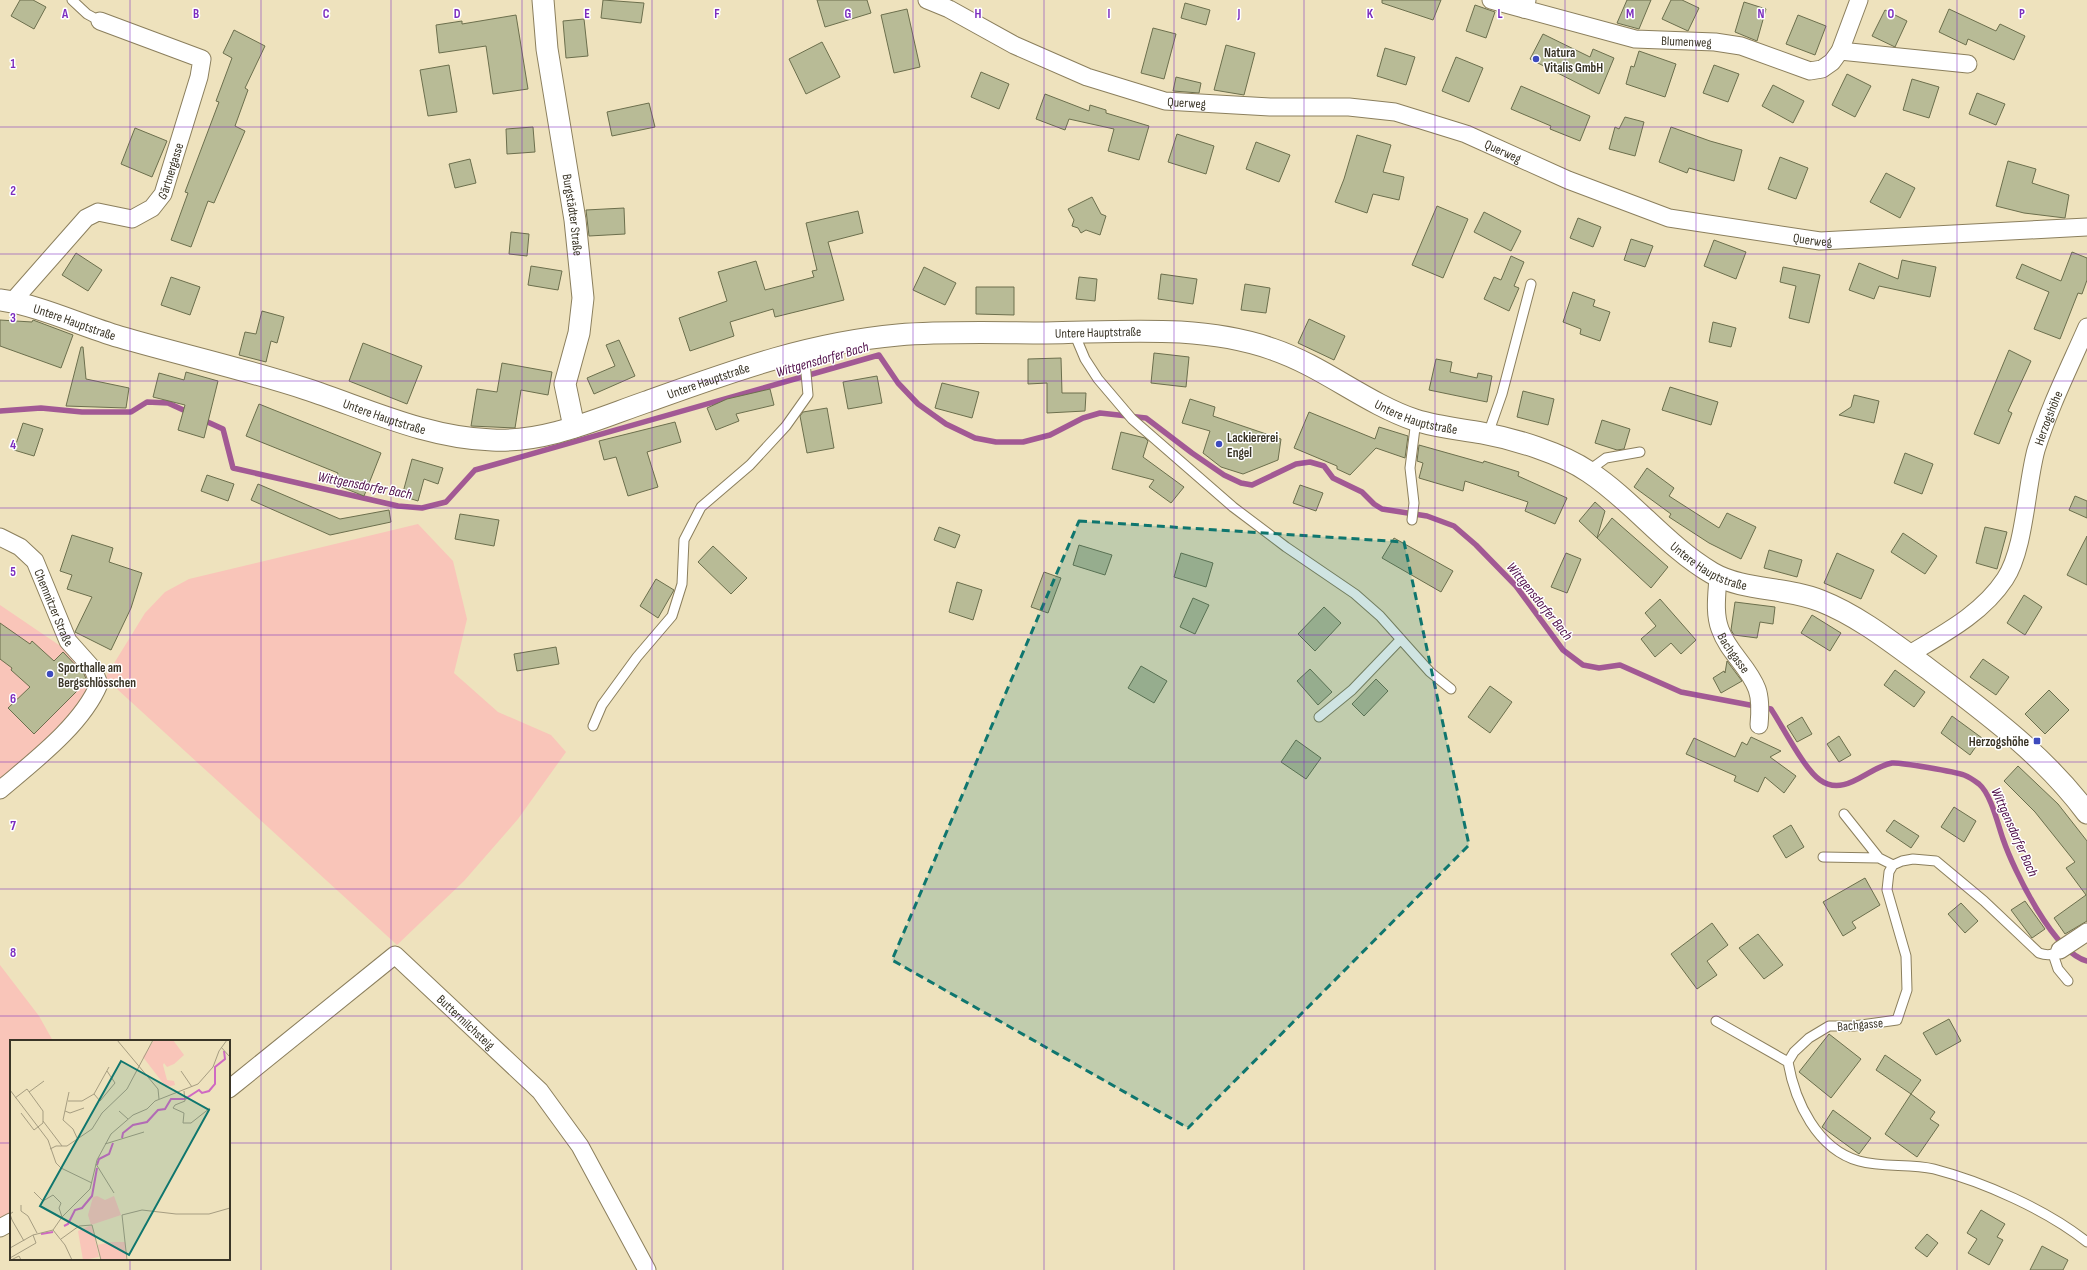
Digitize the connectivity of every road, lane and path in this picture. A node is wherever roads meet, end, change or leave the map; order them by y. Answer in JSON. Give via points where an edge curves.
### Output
{"nodes":[{"id":1,"x":72,"y":0,"type":"edge"},
{"id":2,"x":543,"y":0,"type":"edge"},
{"id":3,"x":1491,"y":0,"type":"edge"},
{"id":4,"x":1859,"y":0,"type":"edge"},
{"id":5,"x":930,"y":2,"type":"edge"},
{"id":6,"x":1525,"y":4,"type":"edge"},
{"id":7,"x":954,"y":5,"type":"edge"},
{"id":8,"x":100,"y":20,"type":"joint"},
{"id":9,"x":1840,"y":51,"type":"junction"},
{"id":10,"x":1968,"y":64,"type":"dead end"},
{"id":11,"x":2087,"y":227,"type":"edge"},
{"id":12,"x":1531,"y":284,"type":"dead end"},
{"id":13,"x":6,"y":301,"type":"edge"},
{"id":14,"x":2087,"y":327,"type":"edge"},
{"id":15,"x":1074,"y":333,"type":"junction"},
{"id":16,"x":804,"y":357,"type":"junction"},
{"id":17,"x":1416,"y":420,"type":"junction"},
{"id":18,"x":574,"y":427,"type":"junction"},
{"id":19,"x":1488,"y":434,"type":"junction"},
{"id":20,"x":1640,"y":452,"type":"dead end"},
{"id":21,"x":1588,"y":471,"type":"junction"},
{"id":22,"x":1412,"y":520,"type":"dead end"},
{"id":23,"x":0,"y":537,"type":"edge"},
{"id":24,"x":1718,"y":577,"type":"junction"},
{"id":25,"x":1400,"y":640,"type":"junction"},
{"id":26,"x":1908,"y":655,"type":"junction"},
{"id":27,"x":1451,"y":689,"type":"dead end"},
{"id":28,"x":1759,"y":712,"type":"dead end"},
{"id":29,"x":1319,"y":717,"type":"dead end"},
{"id":30,"x":593,"y":726,"type":"dead end"},
{"id":31,"x":0,"y":790,"type":"edge"},
{"id":32,"x":2087,"y":813,"type":"edge"},
{"id":33,"x":1844,"y":814,"type":"dead end"},
{"id":34,"x":1823,"y":857,"type":"dead end"},
{"id":35,"x":1879,"y":858,"type":"junction"},
{"id":36,"x":1893,"y":865,"type":"junction"},
{"id":37,"x":2087,"y":932,"type":"edge"},
{"id":38,"x":2061,"y":950,"type":"junction"},
{"id":39,"x":2068,"y":981,"type":"dead end"},
{"id":40,"x":1716,"y":1021,"type":"dead end"},
{"id":41,"x":1788,"y":1062,"type":"junction"},
{"id":42,"x":230,"y":1088,"type":"edge"},
{"id":43,"x":10,"y":1223,"type":"edge"},
{"id":44,"x":0,"y":1228,"type":"edge"},
{"id":45,"x":2087,"y":1242,"type":"edge"},
{"id":46,"x":647,"y":1270,"type":"edge"}],
"edges":[{"from":1,"to":8,"type":"lane","via":[[87,14]]},
{"from":2,"to":18,"type":"street","name":"Burgstädter Straße","via":[[547,49],[575,220],[583,298],[579,333],[565,384]]},
{"from":3,"to":6,"type":"street","name":"Blumenweg"},
{"from":4,"to":9,"type":"street","name":"Blumenweg"},
{"from":5,"to":7,"type":"street","name":"Querweg"},
{"from":6,"to":9,"type":"street","name":"Blumenweg","via":[[1635,39],[1715,42],[1741,46],[1810,71],[1822,69],[1832,62]]},
{"from":7,"to":11,"type":"street","name":"Querweg","via":[[1014,45],[1088,77],[1165,101],[1270,107],[1349,107],[1395,112],[1466,134],[1568,180],[1669,218],[1820,241]]},
{"from":8,"to":13,"type":"street","name":"Gärtnergasse","via":[[202,59],[199,77],[163,194],[152,208],[132,219],[98,212],[86,218]]},
{"from":9,"to":10,"type":"street"},
{"from":12,"to":19,"type":"lane","via":[[1502,394]]},
{"from":13,"to":18,"type":"street","name":"Untere Hauptstraße","via":[[56,314],[112,335],[306,389],[404,424],[437,432],[492,440],[529,439]]},
{"from":14,"to":26,"type":"street","name":"Herzogshöhe","via":[[2052,405],[2036,451],[2016,556],[2006,578],[1961,624]]},
{"from":15,"to":16,"type":"street","name":"Untere Hauptstraße","via":[[903,335],[857,340]]},
{"from":15,"to":17,"type":"street","name":"Untere Hauptstraße","via":[[1123,330],[1173,332],[1224,337],[1270,348],[1305,363],[1360,394]]},
{"from":15,"to":25,"type":"lane","via":[[1085,359],[1132,419],[1233,507],[1355,594],[1380,616]]},
{"from":16,"to":18,"type":"street","name":"Untere Hauptstraße","via":[[729,372]]},
{"from":16,"to":30,"type":"lane","via":[[808,395],[786,426],[750,465],[701,507],[684,540],[682,584],[672,616],[637,656],[602,705]]},
{"from":17,"to":19,"type":"street","name":"Untere Hauptstraße"},
{"from":17,"to":22,"type":"lane","via":[[1410,468],[1414,503]]},
{"from":19,"to":21,"type":"street","name":"Untere Hauptstraße","via":[[1545,451]]},
{"from":20,"to":21,"type":"lane","via":[[1606,458]]},
{"from":21,"to":24,"type":"street","name":"Untere Hauptstraße","via":[[1665,538]]},
{"from":23,"to":31,"type":"street","name":"Chemnitzer Straße","via":[[20,547],[35,561],[68,641],[93,669],[100,684],[80,717]]},
{"from":24,"to":26,"type":"street","name":"Untere Hauptstraße","via":[[1746,585],[1804,594],[1830,604]]},
{"from":24,"to":28,"type":"street","name":"Bachgasse","via":[[1716,610],[1720,629],[1729,647],[1750,676]]},
{"from":25,"to":27,"type":"lane","via":[[1430,672]]},
{"from":25,"to":29,"type":"lane","via":[[1352,690]]},
{"from":26,"to":32,"type":"street","name":"Untere Hauptstraße","via":[[2003,725],[2046,765]]},
{"from":33,"to":35,"type":"lane"},
{"from":34,"to":35,"type":"lane"},
{"from":35,"to":36,"type":"lane"},
{"from":36,"to":38,"type":"lane","via":[[1908,860],[1936,861],[1984,901],[2039,953],[2046,955]]},
{"from":36,"to":41,"type":"lane","name":"Bachgasse","via":[[1889,872],[1887,890],[1906,956],[1907,990],[1897,1020],[1854,1026],[1829,1026],[1809,1038],[1794,1052]]},
{"from":37,"to":38,"type":"street"},
{"from":38,"to":39,"type":"lane","via":[[2058,969]]},
{"from":40,"to":41,"type":"lane"},
{"from":41,"to":45,"type":"lane","via":[[1796,1094],[1813,1126],[1834,1150],[1859,1161],[1932,1169],[1958,1176],[2004,1194],[2070,1228]]},
{"from":42,"to":46,"type":"street","name":"Buttermilchsteig","via":[[395,955],[540,1091],[580,1146]]},
{"from":43,"to":44,"type":"street"}]}
